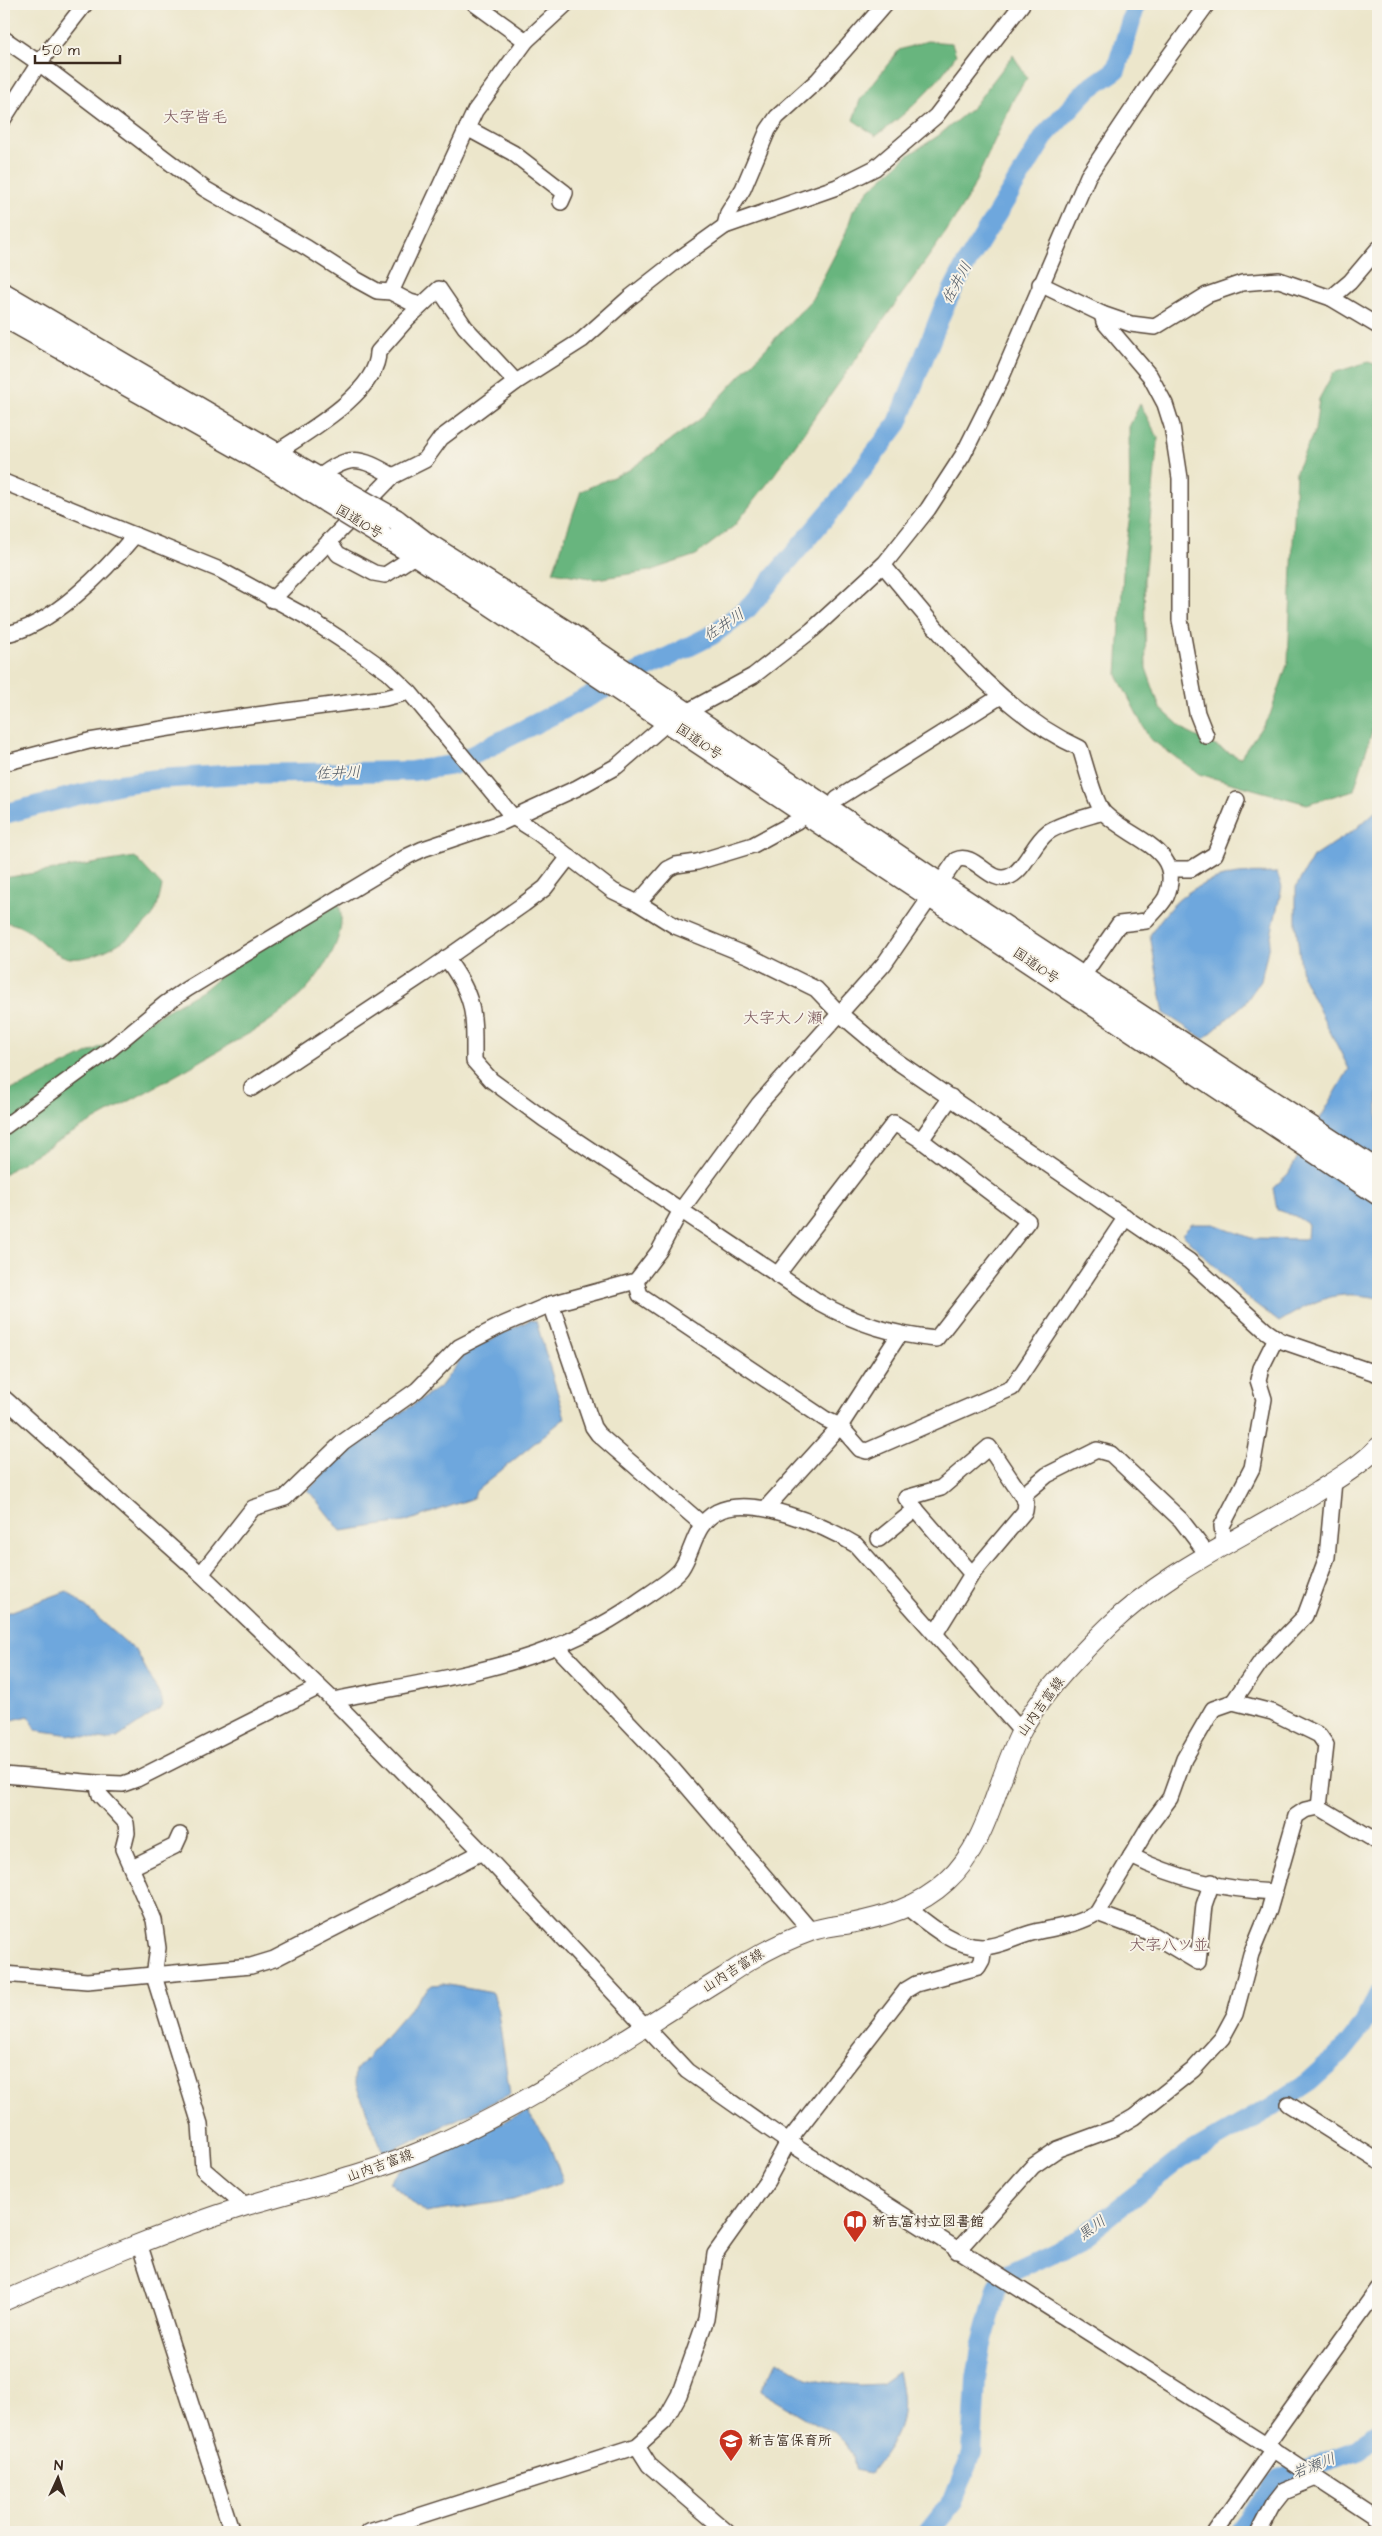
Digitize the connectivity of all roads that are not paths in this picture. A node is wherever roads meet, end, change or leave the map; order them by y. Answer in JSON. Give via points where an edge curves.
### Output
{"nodes":[{"id":1,"x":85,"y":4,"type":"edge"},
{"id":2,"x":475,"y":4,"type":"edge"},
{"id":3,"x":566,"y":4,"type":"edge"},
{"id":4,"x":885,"y":4,"type":"edge"},
{"id":5,"x":1022,"y":4,"type":"edge"},
{"id":6,"x":1207,"y":4,"type":"edge"},
{"id":7,"x":4,"y":39,"type":"edge"},
{"id":8,"x":526,"y":41,"type":"junction"},
{"id":9,"x":39,"y":63,"type":"junction"},
{"id":10,"x":4,"y":118,"type":"edge"},
{"id":11,"x":467,"y":128,"type":"junction"},
{"id":12,"x":561,"y":202,"type":"dead end"},
{"id":13,"x":725,"y":226,"type":"junction"},
{"id":14,"x":1378,"y":248,"type":"edge"},
{"id":15,"x":1040,"y":284,"type":"junction"},
{"id":16,"x":391,"y":292,"type":"junction"},
{"id":17,"x":4,"y":294,"type":"edge"},
{"id":18,"x":1332,"y":298,"type":"junction"},
{"id":19,"x":421,"y":304,"type":"junction"},
{"id":20,"x":1102,"y":314,"type":"junction"},
{"id":21,"x":4,"y":316,"type":"edge"},
{"id":22,"x":1378,"y":326,"type":"edge"},
{"id":23,"x":516,"y":382,"type":"junction"},
{"id":24,"x":277,"y":452,"type":"junction"},
{"id":25,"x":393,"y":476,"type":"junction"},
{"id":26,"x":4,"y":482,"type":"edge"},
{"id":27,"x":326,"y":488,"type":"junction"},
{"id":28,"x":135,"y":535,"type":"junction"},
{"id":29,"x":328,"y":542,"type":"junction"},
{"id":30,"x":416,"y":555,"type":"junction"},
{"id":31,"x":882,"y":565,"type":"junction"},
{"id":32,"x":272,"y":600,"type":"junction"},
{"id":33,"x":4,"y":634,"type":"edge"},
{"id":34,"x":564,"y":642,"type":"junction"},
{"id":35,"x":1001,"y":696,"type":"junction"},
{"id":36,"x":414,"y":698,"type":"junction"},
{"id":37,"x":663,"y":712,"type":"junction"},
{"id":38,"x":687,"y":712,"type":"junction"},
{"id":39,"x":1206,"y":736,"type":"dead end"},
{"id":40,"x":4,"y":763,"type":"edge"},
{"id":41,"x":837,"y":799,"type":"dead end"},
{"id":42,"x":1237,"y":800,"type":"dead end"},
{"id":43,"x":509,"y":812,"type":"junction"},
{"id":44,"x":1103,"y":812,"type":"junction"},
{"id":45,"x":797,"y":821,"type":"dead end"},
{"id":46,"x":568,"y":856,"type":"junction"},
{"id":47,"x":1170,"y":869,"type":"junction"},
{"id":48,"x":934,"y":891,"type":"junction"},
{"id":49,"x":638,"y":903,"type":"junction"},
{"id":50,"x":446,"y":958,"type":"junction"},
{"id":51,"x":1082,"y":977,"type":"junction"},
{"id":52,"x":839,"y":1013,"type":"junction"},
{"id":53,"x":252,"y":1088,"type":"dead end"},
{"id":54,"x":951,"y":1097,"type":"junction"},
{"id":55,"x":4,"y":1127,"type":"edge"},
{"id":56,"x":1302,"y":1131,"type":"junction"},
{"id":57,"x":921,"y":1140,"type":"junction"},
{"id":58,"x":1378,"y":1171,"type":"edge"},
{"id":59,"x":1378,"y":1194,"type":"edge"},
{"id":60,"x":681,"y":1210,"type":"junction"},
{"id":61,"x":1126,"y":1217,"type":"junction"},
{"id":62,"x":777,"y":1276,"type":"junction"},
{"id":63,"x":636,"y":1281,"type":"junction"},
{"id":64,"x":551,"y":1304,"type":"junction"},
{"id":65,"x":899,"y":1335,"type":"junction"},
{"id":66,"x":1276,"y":1338,"type":"junction"},
{"id":67,"x":1378,"y":1374,"type":"edge"},
{"id":68,"x":4,"y":1398,"type":"edge"},
{"id":69,"x":840,"y":1426,"type":"junction"},
{"id":70,"x":1378,"y":1447,"type":"edge"},
{"id":71,"x":1334,"y":1481,"type":"junction"},
{"id":72,"x":1022,"y":1496,"type":"junction"},
{"id":73,"x":766,"y":1508,"type":"junction"},
{"id":74,"x":916,"y":1509,"type":"junction"},
{"id":75,"x":702,"y":1524,"type":"junction"},
{"id":76,"x":880,"y":1539,"type":"dead end"},
{"id":77,"x":1224,"y":1544,"type":"junction"},
{"id":78,"x":1207,"y":1554,"type":"junction"},
{"id":79,"x":201,"y":1574,"type":"junction"},
{"id":80,"x":972,"y":1574,"type":"junction"},
{"id":81,"x":935,"y":1634,"type":"junction"},
{"id":82,"x":556,"y":1647,"type":"junction"},
{"id":83,"x":319,"y":1687,"type":"junction"},
{"id":84,"x":333,"y":1700,"type":"junction"},
{"id":85,"x":1233,"y":1702,"type":"junction"},
{"id":86,"x":1021,"y":1731,"type":"junction"},
{"id":87,"x":4,"y":1776,"type":"edge"},
{"id":88,"x":97,"y":1783,"type":"junction"},
{"id":89,"x":1319,"y":1808,"type":"junction"},
{"id":90,"x":180,"y":1835,"type":"dead end"},
{"id":91,"x":1378,"y":1842,"type":"edge"},
{"id":92,"x":482,"y":1852,"type":"junction"},
{"id":93,"x":1131,"y":1856,"type":"junction"},
{"id":94,"x":132,"y":1868,"type":"junction"},
{"id":95,"x":1212,"y":1882,"type":"junction"},
{"id":96,"x":1275,"y":1892,"type":"junction"},
{"id":97,"x":908,"y":1908,"type":"junction"},
{"id":98,"x":1097,"y":1913,"type":"junction"},
{"id":99,"x":811,"y":1931,"type":"junction"},
{"id":100,"x":984,"y":1947,"type":"junction"},
{"id":101,"x":4,"y":1974,"type":"edge"},
{"id":102,"x":154,"y":1976,"type":"junction"},
{"id":103,"x":644,"y":2025,"type":"junction"},
{"id":104,"x":1288,"y":2104,"type":"dead end"},
{"id":105,"x":788,"y":2142,"type":"junction"},
{"id":106,"x":1378,"y":2161,"type":"edge"},
{"id":107,"x":246,"y":2206,"type":"junction"},
{"id":108,"x":138,"y":2243,"type":"junction"},
{"id":109,"x":957,"y":2251,"type":"junction"},
{"id":110,"x":1378,"y":2289,"type":"edge"},
{"id":111,"x":4,"y":2301,"type":"edge"},
{"id":112,"x":637,"y":2446,"type":"junction"},
{"id":113,"x":1269,"y":2447,"type":"junction"},
{"id":114,"x":1312,"y":2476,"type":"junction"},
{"id":115,"x":1378,"y":2518,"type":"edge"},
{"id":116,"x":232,"y":2532,"type":"edge"},
{"id":117,"x":369,"y":2532,"type":"edge"},
{"id":118,"x":727,"y":2532,"type":"edge"},
{"id":119,"x":1215,"y":2532,"type":"edge"},
{"id":120,"x":1259,"y":2532,"type":"edge"}],
"edges":[{"from":1,"to":9,"type":"street"},
{"from":2,"to":8,"type":"street"},
{"from":3,"to":8,"type":"street"},
{"from":4,"to":13,"type":"street","via":[[818,80],[776,117],[743,189],[728,213]]},
{"from":5,"to":13,"type":"street","via":[[936,116],[875,168],[837,187]]},
{"from":6,"to":15,"type":"street","via":[[1088,176]]},
{"from":7,"to":9,"type":"street"},
{"from":8,"to":11,"type":"street","via":[[490,88]]},
{"from":9,"to":10,"type":"street"},
{"from":9,"to":16,"type":"street","via":[[205,189],[357,280]]},
{"from":11,"to":12,"type":"street","via":[[513,153],[564,193]]},
{"from":11,"to":16,"type":"street"},
{"from":13,"to":23,"type":"street","via":[[650,281],[582,340]]},
{"from":14,"to":18,"type":"street"},
{"from":15,"to":20,"type":"street"},
{"from":15,"to":31,"type":"street","via":[[1000,381],[963,455],[914,528]]},
{"from":16,"to":19,"type":"street"},
{"from":17,"to":24,"type":"highway","name":"国道10号"},
{"from":18,"to":20,"type":"street","via":[[1279,280],[1242,284],[1208,295],[1155,327],[1131,324]]},
{"from":18,"to":22,"type":"street"},
{"from":19,"to":23,"type":"street","via":[[439,289],[460,320]]},
{"from":19,"to":24,"type":"street","via":[[378,352],[378,362],[362,388],[334,414]]},
{"from":20,"to":39,"type":"street","via":[[1104,322],[1150,376],[1172,426],[1180,478],[1180,620],[1197,713]]},
{"from":21,"to":27,"type":"highway","name":"国道10号","via":[[269,465]]},
{"from":23,"to":25,"type":"street","via":[[441,438],[425,460]]},
{"from":24,"to":27,"type":"highway","name":"国道10号"},
{"from":25,"to":27,"type":"street","via":[[380,468],[350,459],[335,465]]},
{"from":25,"to":29,"type":"street"},
{"from":26,"to":28,"type":"street"},
{"from":27,"to":30,"type":"highway","name":"国道10号","bridge":true,"via":[[381,535]]},
{"from":27,"to":34,"type":"highway","name":"国道10号","bridge":true,"via":[[396,520]]},
{"from":28,"to":32,"type":"street","via":[[220,570]]},
{"from":28,"to":33,"type":"street","via":[[77,594],[37,623]]},
{"from":29,"to":30,"type":"street","via":[[338,554],[374,573],[385,575]]},
{"from":29,"to":32,"type":"street"},
{"from":30,"to":34,"type":"highway","name":"国道10号"},
{"from":31,"to":35,"type":"street","via":[[942,635]]},
{"from":31,"to":38,"type":"street","via":[[824,619],[753,676]]},
{"from":32,"to":36,"type":"street","via":[[305,616],[354,648],[388,672]]},
{"from":34,"to":37,"type":"highway","name":"国道10号"},
{"from":35,"to":41,"type":"street"},
{"from":35,"to":44,"type":"street","via":[[1057,738],[1080,748]]},
{"from":36,"to":40,"type":"street","via":[[385,698],[225,719],[88,741]]},
{"from":36,"to":43,"type":"street"},
{"from":37,"to":38,"type":"highway","name":"国道10号"},
{"from":37,"to":43,"type":"street","via":[[617,766]]},
{"from":37,"to":48,"type":"highway","name":"国道10号"},
{"from":38,"to":48,"type":"highway","name":"国道10号"},
{"from":42,"to":47,"type":"street","via":[[1215,854],[1191,869]]},
{"from":43,"to":46,"type":"street"},
{"from":43,"to":55,"type":"street","via":[[484,830],[423,848],[257,946],[165,1004],[108,1051]]},
{"from":44,"to":47,"type":"street","via":[[1162,854]]},
{"from":44,"to":48,"type":"street","via":[[1049,831],[1035,844],[1017,872],[1007,878],[997,878],[960,858]]},
{"from":45,"to":49,"type":"street","via":[[753,845],[668,869]]},
{"from":46,"to":49,"type":"street","via":[[613,891]]},
{"from":46,"to":50,"type":"street","via":[[544,888]]},
{"from":47,"to":51,"type":"street","via":[[1165,898],[1146,921],[1119,924]]},
{"from":48,"to":51,"type":"highway","name":"国道10号"},
{"from":48,"to":52,"type":"street","via":[[884,964]]},
{"from":48,"to":56,"type":"highway","name":"国道10号","via":[[984,931]]},
{"from":49,"to":52,"type":"street","via":[[675,926],[749,956],[816,989]]},
{"from":50,"to":53,"type":"street"},
{"from":50,"to":60,"type":"street","via":[[471,1002],[474,1061],[480,1070],[544,1119]]},
{"from":51,"to":56,"type":"highway","name":"国道10号"},
{"from":52,"to":54,"type":"street","via":[[895,1060]]},
{"from":52,"to":60,"type":"street","via":[[759,1104]]},
{"from":54,"to":57,"type":"street"},
{"from":54,"to":61,"type":"street"},
{"from":56,"to":58,"type":"highway","name":"国道10号"},
{"from":56,"to":59,"type":"highway","name":"国道10号"},
{"from":57,"to":62,"type":"street","via":[[894,1123]]},
{"from":57,"to":65,"type":"street","via":[[1028,1220],[936,1339]]},
{"from":60,"to":62,"type":"street"},
{"from":60,"to":63,"type":"street","via":[[659,1250]]},
{"from":61,"to":66,"type":"street","via":[[1189,1261]]},
{"from":61,"to":69,"type":"street","via":[[1012,1388],[866,1451],[860,1449]]},
{"from":62,"to":65,"type":"street","via":[[828,1308]]},
{"from":63,"to":64,"type":"street"},
{"from":63,"to":69,"type":"street","via":[[640,1295]]},
{"from":64,"to":75,"type":"street","via":[[593,1427]]},
{"from":64,"to":79,"type":"street","via":[[459,1347],[417,1390],[343,1442],[285,1498],[252,1508]]},
{"from":65,"to":69,"type":"street"},
{"from":66,"to":67,"type":"street"},
{"from":66,"to":77,"type":"street","via":[[1258,1380],[1264,1399],[1252,1468],[1222,1526]]},
{"from":68,"to":79,"type":"street"},
{"from":69,"to":73,"type":"street"},
{"from":70,"to":71,"type":"main road","name":"山内吉富線","via":[[1368,1458]]},
{"from":71,"to":77,"type":"main road","name":"山内吉富線"},
{"from":71,"to":85,"type":"street","via":[[1327,1557],[1305,1616],[1262,1660]]},
{"from":72,"to":74,"type":"street","via":[[989,1447],[941,1488],[906,1498]]},
{"from":72,"to":78,"type":"street","via":[[1047,1475],[1097,1450],[1111,1454],[1181,1520]]},
{"from":72,"to":80,"type":"street","via":[[1026,1502],[1025,1511]]},
{"from":73,"to":75,"type":"street","via":[[717,1512]]},
{"from":73,"to":81,"type":"street","via":[[836,1532],[856,1545]]},
{"from":74,"to":76,"type":"street"},
{"from":74,"to":80,"type":"street"},
{"from":75,"to":82,"type":"street","via":[[681,1569],[597,1629]]},
{"from":77,"to":78,"type":"main road","name":"山内吉富線"},
{"from":78,"to":86,"type":"main road","name":"山内吉富線","via":[[1152,1590],[1109,1626],[1047,1695]]},
{"from":79,"to":83,"type":"street"},
{"from":80,"to":81,"type":"street"},
{"from":81,"to":86,"type":"street"},
{"from":82,"to":84,"type":"street","via":[[492,1668]]},
{"from":82,"to":99,"type":"street","via":[[670,1766]]},
{"from":83,"to":84,"type":"street"},
{"from":83,"to":88,"type":"street","via":[[137,1779],[123,1784]]},
{"from":84,"to":92,"type":"street"},
{"from":85,"to":89,"type":"street","via":[[1272,1712],[1319,1735],[1326,1745]]},
{"from":85,"to":93,"type":"street","via":[[1213,1709],[1184,1759],[1170,1798]]},
{"from":86,"to":97,"type":"main road","name":"山内吉富線","via":[[969,1855],[948,1881]]},
{"from":87,"to":88,"type":"street"},
{"from":88,"to":94,"type":"street","via":[[100,1795],[126,1823],[123,1849]]},
{"from":89,"to":91,"type":"street"},
{"from":89,"to":96,"type":"street","via":[[1305,1810],[1296,1816]]},
{"from":90,"to":94,"type":"street","via":[[175,1846]]},
{"from":92,"to":102,"type":"street","via":[[274,1959],[251,1966]]},
{"from":92,"to":103,"type":"street"},
{"from":93,"to":95,"type":"street","via":[[1160,1871]]},
{"from":93,"to":98,"type":"street"},
{"from":94,"to":102,"type":"street","via":[[154,1920],[158,1948]]},
{"from":95,"to":96,"type":"street","via":[[1248,1891]]},
{"from":95,"to":98,"type":"street","via":[[1204,1905],[1198,1962],[1146,1931]]},
{"from":96,"to":109,"type":"street","via":[[1251,1954],[1235,2014],[1205,2059],[1134,2117],[1115,2128],[1058,2149],[1033,2166]]},
{"from":97,"to":99,"type":"main road","name":"山内吉富線","via":[[880,1918]]},
{"from":97,"to":100,"type":"street","via":[[946,1936]]},
{"from":98,"to":100,"type":"street","via":[[1083,1922]]},
{"from":99,"to":103,"type":"main road","name":"山内吉富線","via":[[756,1954]]},
{"from":100,"to":105,"type":"street","via":[[978,1967],[916,1984],[906,1990]]},
{"from":101,"to":102,"type":"street","via":[[87,1981]]},
{"from":102,"to":107,"type":"street","via":[[200,2124],[203,2169]]},
{"from":103,"to":105,"type":"street","via":[[687,2071]]},
{"from":103,"to":107,"type":"main road","name":"山内吉富線","via":[[507,2110],[424,2150],[341,2180]]},
{"from":104,"to":106,"type":"street"},
{"from":105,"to":109,"type":"street"},
{"from":105,"to":112,"type":"street","via":[[767,2181],[716,2254],[706,2319],[679,2395],[664,2422]]},
{"from":107,"to":108,"type":"main road","name":"山内吉富線"},
{"from":108,"to":111,"type":"main road","name":"山内吉富線"},
{"from":108,"to":116,"type":"street"},
{"from":109,"to":113,"type":"street"},
{"from":110,"to":113,"type":"street"},
{"from":112,"to":117,"type":"street"},
{"from":112,"to":118,"type":"street","via":[[649,2465]]},
{"from":113,"to":114,"type":"street"},
{"from":113,"to":119,"type":"street"},
{"from":114,"to":115,"type":"street"},
{"from":114,"to":120,"type":"street","via":[[1284,2491]]}]}
